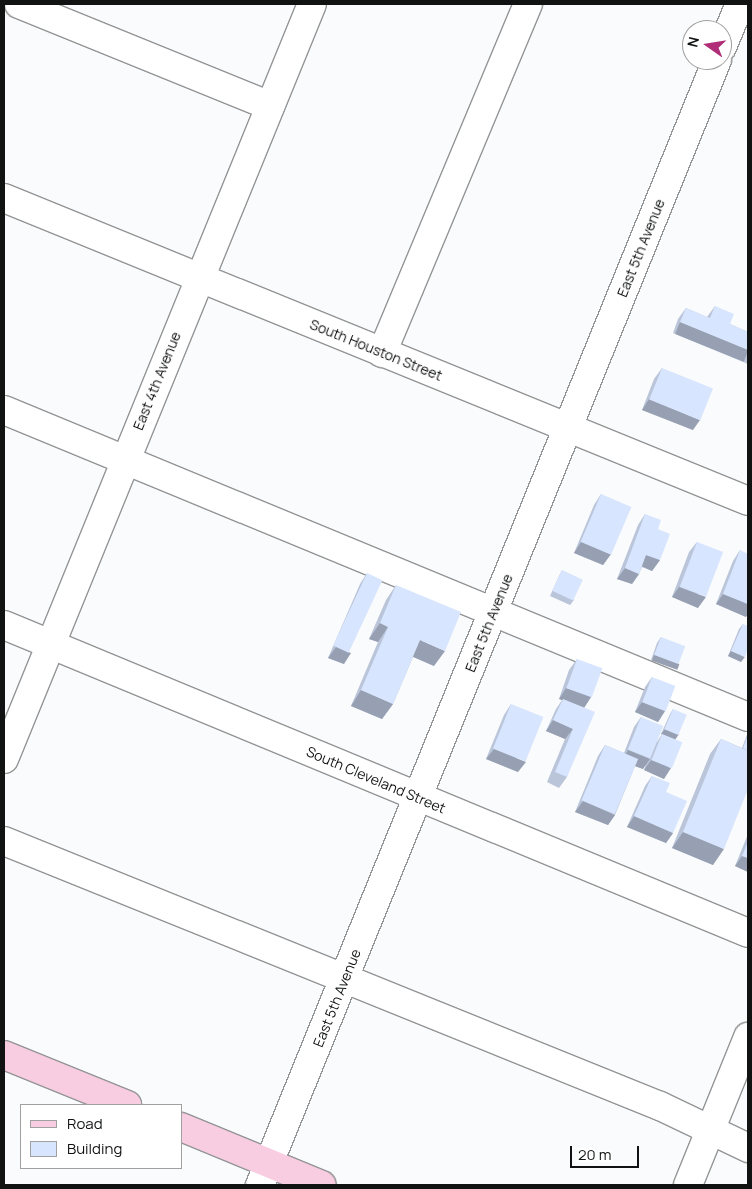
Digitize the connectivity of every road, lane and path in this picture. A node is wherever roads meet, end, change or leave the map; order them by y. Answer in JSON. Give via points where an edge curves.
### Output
{"nodes":[{"id":1,"x":19,"y":4,"type":"edge"},
{"id":2,"x":312,"y":4,"type":"edge"},
{"id":3,"x":528,"y":4,"type":"edge"},
{"id":4,"x":740,"y":4,"type":"edge"},
{"id":5,"x":732,"y":23,"type":"edge"},
{"id":6,"x":713,"y":70,"type":"edge"},
{"id":7,"x":270,"y":106,"type":"junction"},
{"id":8,"x":4,"y":198,"type":"edge"},
{"id":9,"x":199,"y":278,"type":"junction"},
{"id":10,"x":382,"y":353,"type":"junction"},
{"id":11,"x":4,"y":410,"type":"edge"},
{"id":12,"x":568,"y":430,"type":"junction"},
{"id":13,"x":125,"y":462,"type":"junction"},
{"id":14,"x":748,"y":501,"type":"edge"},
{"id":15,"x":493,"y":612,"type":"junction"},
{"id":16,"x":4,"y":625,"type":"edge"},
{"id":17,"x":51,"y":644,"type":"junction"},
{"id":18,"x":748,"y":717,"type":"edge"},
{"id":19,"x":4,"y":759,"type":"edge"},
{"id":20,"x":419,"y":798,"type":"junction"},
{"id":21,"x":4,"y":841,"type":"edge"},
{"id":22,"x":748,"y":933,"type":"edge"},
{"id":23,"x":344,"y":981,"type":"junction"},
{"id":24,"x":748,"y":1036,"type":"edge"},
{"id":25,"x":4,"y":1055,"type":"edge"},
{"id":26,"x":125,"y":1104,"type":"edge"},
{"id":27,"x":182,"y":1128,"type":"edge"},
{"id":28,"x":710,"y":1130,"type":"junction"},
{"id":29,"x":748,"y":1148,"type":"edge"},
{"id":30,"x":264,"y":1174,"type":"edge"},
{"id":31,"x":322,"y":1185,"type":"edge"},
{"id":32,"x":688,"y":1185,"type":"edge"}],
"edges":[{"from":1,"to":7,"type":"street"},
{"from":2,"to":7,"type":"street","name":"East 4th Avenue"},
{"from":3,"to":10,"type":"street"},
{"from":4,"to":5,"type":"street"},
{"from":6,"to":12,"type":"street","name":"East 5th Avenue"},
{"from":7,"to":9,"type":"street","name":"East 4th Avenue"},
{"from":8,"to":9,"type":"street","name":"South Houston Street"},
{"from":9,"to":10,"type":"street","name":"South Houston Street"},
{"from":9,"to":13,"type":"street","name":"East 4th Avenue"},
{"from":10,"to":12,"type":"street","name":"South Houston Street"},
{"from":11,"to":13,"type":"street"},
{"from":12,"to":14,"type":"street","name":"South Houston Street"},
{"from":12,"to":15,"type":"street","name":"East 5th Avenue"},
{"from":13,"to":15,"type":"street"},
{"from":13,"to":17,"type":"street","name":"East 4th Avenue"},
{"from":15,"to":18,"type":"street"},
{"from":15,"to":20,"type":"street","name":"East 5th Avenue"},
{"from":16,"to":17,"type":"street","name":"South Cleveland Street"},
{"from":17,"to":19,"type":"street","name":"East 4th Avenue"},
{"from":17,"to":20,"type":"street","name":"South Cleveland Street"},
{"from":20,"to":22,"type":"street","name":"South Cleveland Street"},
{"from":20,"to":23,"type":"street","name":"East 5th Avenue"},
{"from":21,"to":23,"type":"street"},
{"from":23,"to":28,"type":"street","via":[[660,1106]]},
{"from":23,"to":30,"type":"street","name":"East 5th Avenue"},
{"from":24,"to":28,"type":"street"},
{"from":25,"to":26,"type":"main road"},
{"from":27,"to":30,"type":"main road"},
{"from":28,"to":29,"type":"street"},
{"from":28,"to":32,"type":"street"},
{"from":30,"to":31,"type":"main road"}]}
